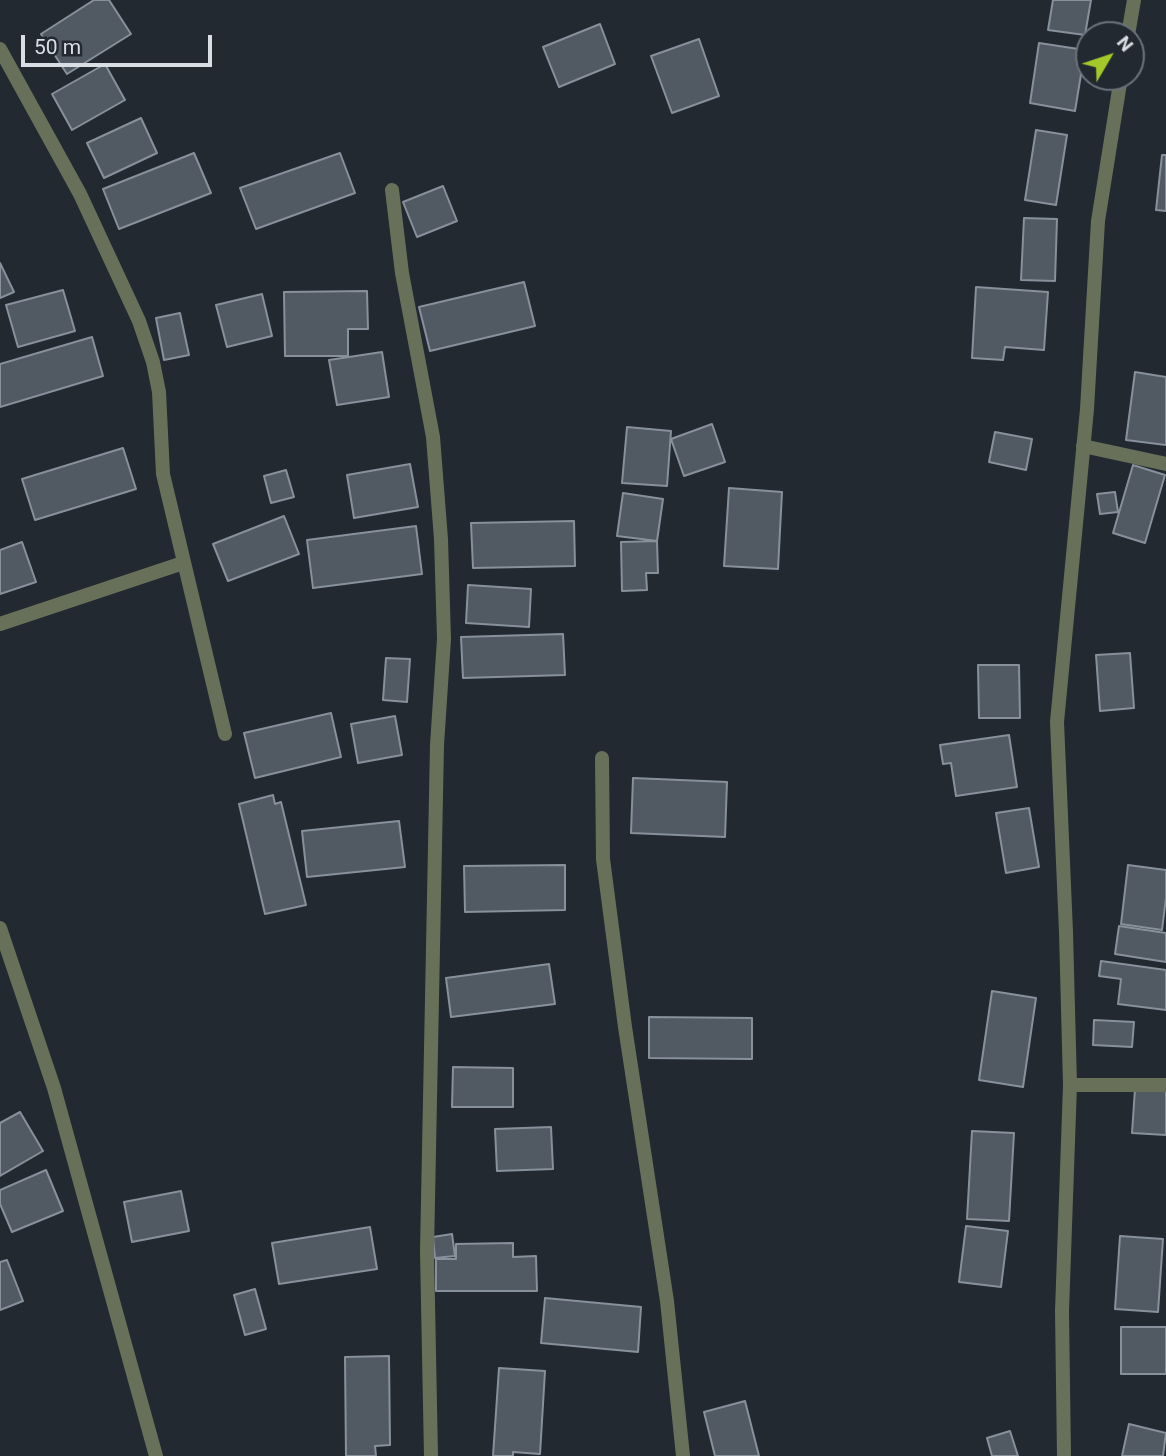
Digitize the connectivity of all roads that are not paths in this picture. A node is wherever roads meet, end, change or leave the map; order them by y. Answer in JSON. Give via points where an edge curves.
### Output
{"nodes":[{"id":1,"x":1134,"y":0,"type":"edge"},
{"id":2,"x":1130,"y":21,"type":"edge"},
{"id":3,"x":0,"y":49,"type":"edge"},
{"id":4,"x":1119,"y":91,"type":"edge"},
{"id":5,"x":392,"y":190,"type":"dead end"},
{"id":6,"x":1083,"y":446,"type":"junction"},
{"id":7,"x":1166,"y":464,"type":"edge"},
{"id":8,"x":183,"y":563,"type":"junction"},
{"id":9,"x":0,"y":624,"type":"edge"},
{"id":10,"x":225,"y":734,"type":"dead end"},
{"id":11,"x":602,"y":758,"type":"dead end"},
{"id":12,"x":0,"y":928,"type":"edge"},
{"id":13,"x":1166,"y":1084,"type":"edge"},
{"id":14,"x":1070,"y":1085,"type":"junction"},
{"id":15,"x":156,"y":1456,"type":"edge"},
{"id":16,"x":431,"y":1456,"type":"edge"},
{"id":17,"x":683,"y":1456,"type":"edge"},
{"id":18,"x":1064,"y":1456,"type":"edge"}],
"edges":[{"from":1,"to":2,"type":"street"},
{"from":3,"to":8,"type":"street","via":[[80,194],[139,321],[159,392],[163,474]]},
{"from":4,"to":6,"type":"street","via":[[1098,221]]},
{"from":5,"to":16,"type":"street","via":[[402,273],[433,437],[443,589],[429,1079],[426,1311]]},
{"from":6,"to":7,"type":"street"},
{"from":6,"to":14,"type":"street","via":[[1057,722]]},
{"from":8,"to":9,"type":"street"},
{"from":8,"to":10,"type":"street"},
{"from":11,"to":17,"type":"street","via":[[603,859],[667,1301]]},
{"from":12,"to":15,"type":"street","via":[[54,1088]]},
{"from":13,"to":14,"type":"street"},
{"from":14,"to":18,"type":"street","via":[[1062,1311]]}]}
